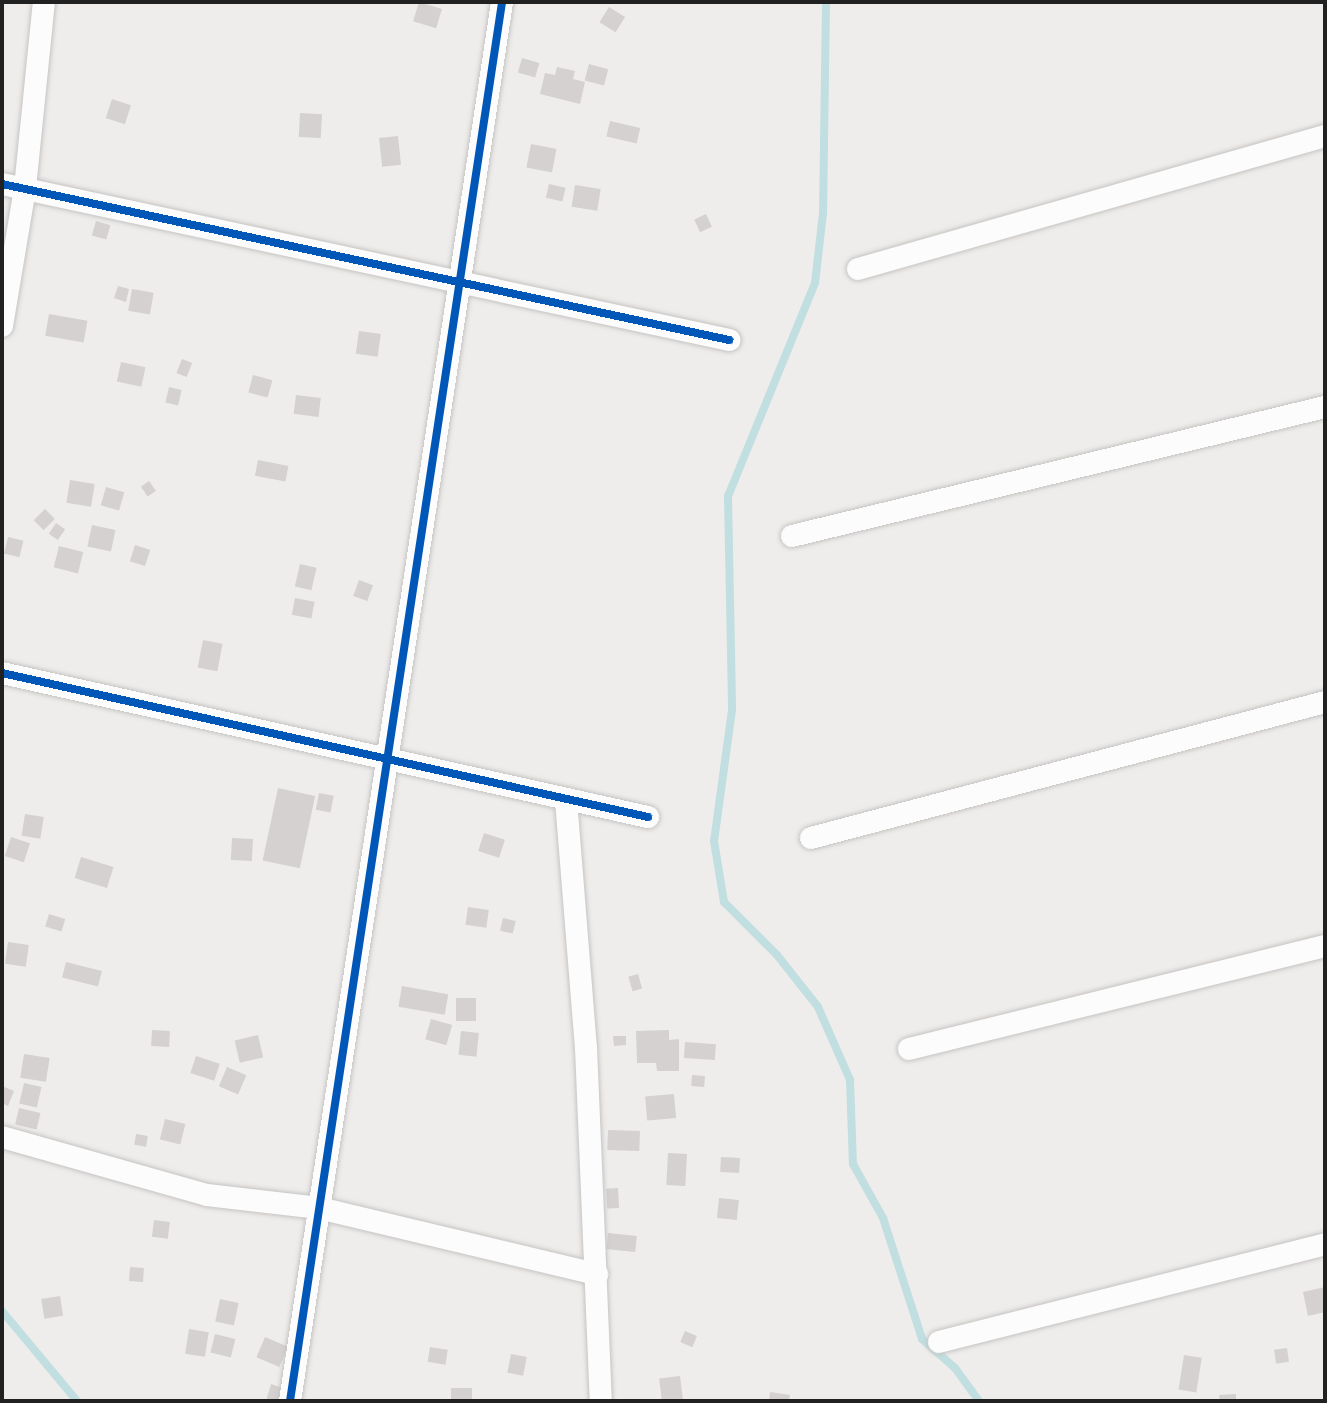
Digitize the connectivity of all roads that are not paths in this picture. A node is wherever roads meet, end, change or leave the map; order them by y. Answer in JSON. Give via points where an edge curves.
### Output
{"nodes":[{"id":1,"x":44,"y":2,"type":"edge"},
{"id":2,"x":502,"y":2,"type":"edge"},
{"id":3,"x":1325,"y":136,"type":"edge"},
{"id":4,"x":2,"y":184,"type":"edge"},
{"id":5,"x":25,"y":188,"type":"junction"},
{"id":6,"x":858,"y":269,"type":"dead end"},
{"id":7,"x":460,"y":278,"type":"junction"},
{"id":8,"x":2,"y":326,"type":"edge"},
{"id":9,"x":729,"y":340,"type":"dead end"},
{"id":10,"x":1325,"y":407,"type":"edge"},
{"id":11,"x":792,"y":536,"type":"dead end"},
{"id":12,"x":2,"y":673,"type":"edge"},
{"id":13,"x":1325,"y":702,"type":"edge"},
{"id":14,"x":387,"y":758,"type":"junction"},
{"id":15,"x":566,"y":800,"type":"junction"},
{"id":16,"x":648,"y":817,"type":"dead end"},
{"id":17,"x":811,"y":838,"type":"dead end"},
{"id":18,"x":1325,"y":946,"type":"edge"},
{"id":19,"x":909,"y":1049,"type":"dead end"},
{"id":20,"x":2,"y":1137,"type":"edge"},
{"id":21,"x":319,"y":1208,"type":"junction"},
{"id":22,"x":1325,"y":1244,"type":"edge"},
{"id":23,"x":597,"y":1274,"type":"junction"},
{"id":24,"x":939,"y":1342,"type":"dead end"},
{"id":25,"x":290,"y":1401,"type":"edge"},
{"id":26,"x":601,"y":1401,"type":"edge"}],
"edges":[{"from":1,"to":5,"type":"street"},
{"from":2,"to":7,"type":"street"},
{"from":3,"to":6,"type":"street"},
{"from":4,"to":5,"type":"street"},
{"from":5,"to":7,"type":"street"},
{"from":5,"to":8,"type":"street"},
{"from":7,"to":9,"type":"street"},
{"from":7,"to":14,"type":"street"},
{"from":10,"to":11,"type":"street"},
{"from":12,"to":14,"type":"street"},
{"from":13,"to":17,"type":"street"},
{"from":14,"to":15,"type":"street"},
{"from":14,"to":21,"type":"street"},
{"from":15,"to":16,"type":"street"},
{"from":15,"to":23,"type":"street"},
{"from":18,"to":19,"type":"street"},
{"from":20,"to":21,"type":"street","via":[[207,1195]]},
{"from":21,"to":23,"type":"street"},
{"from":21,"to":25,"type":"street"},
{"from":22,"to":24,"type":"street"},
{"from":23,"to":26,"type":"street"}]}
